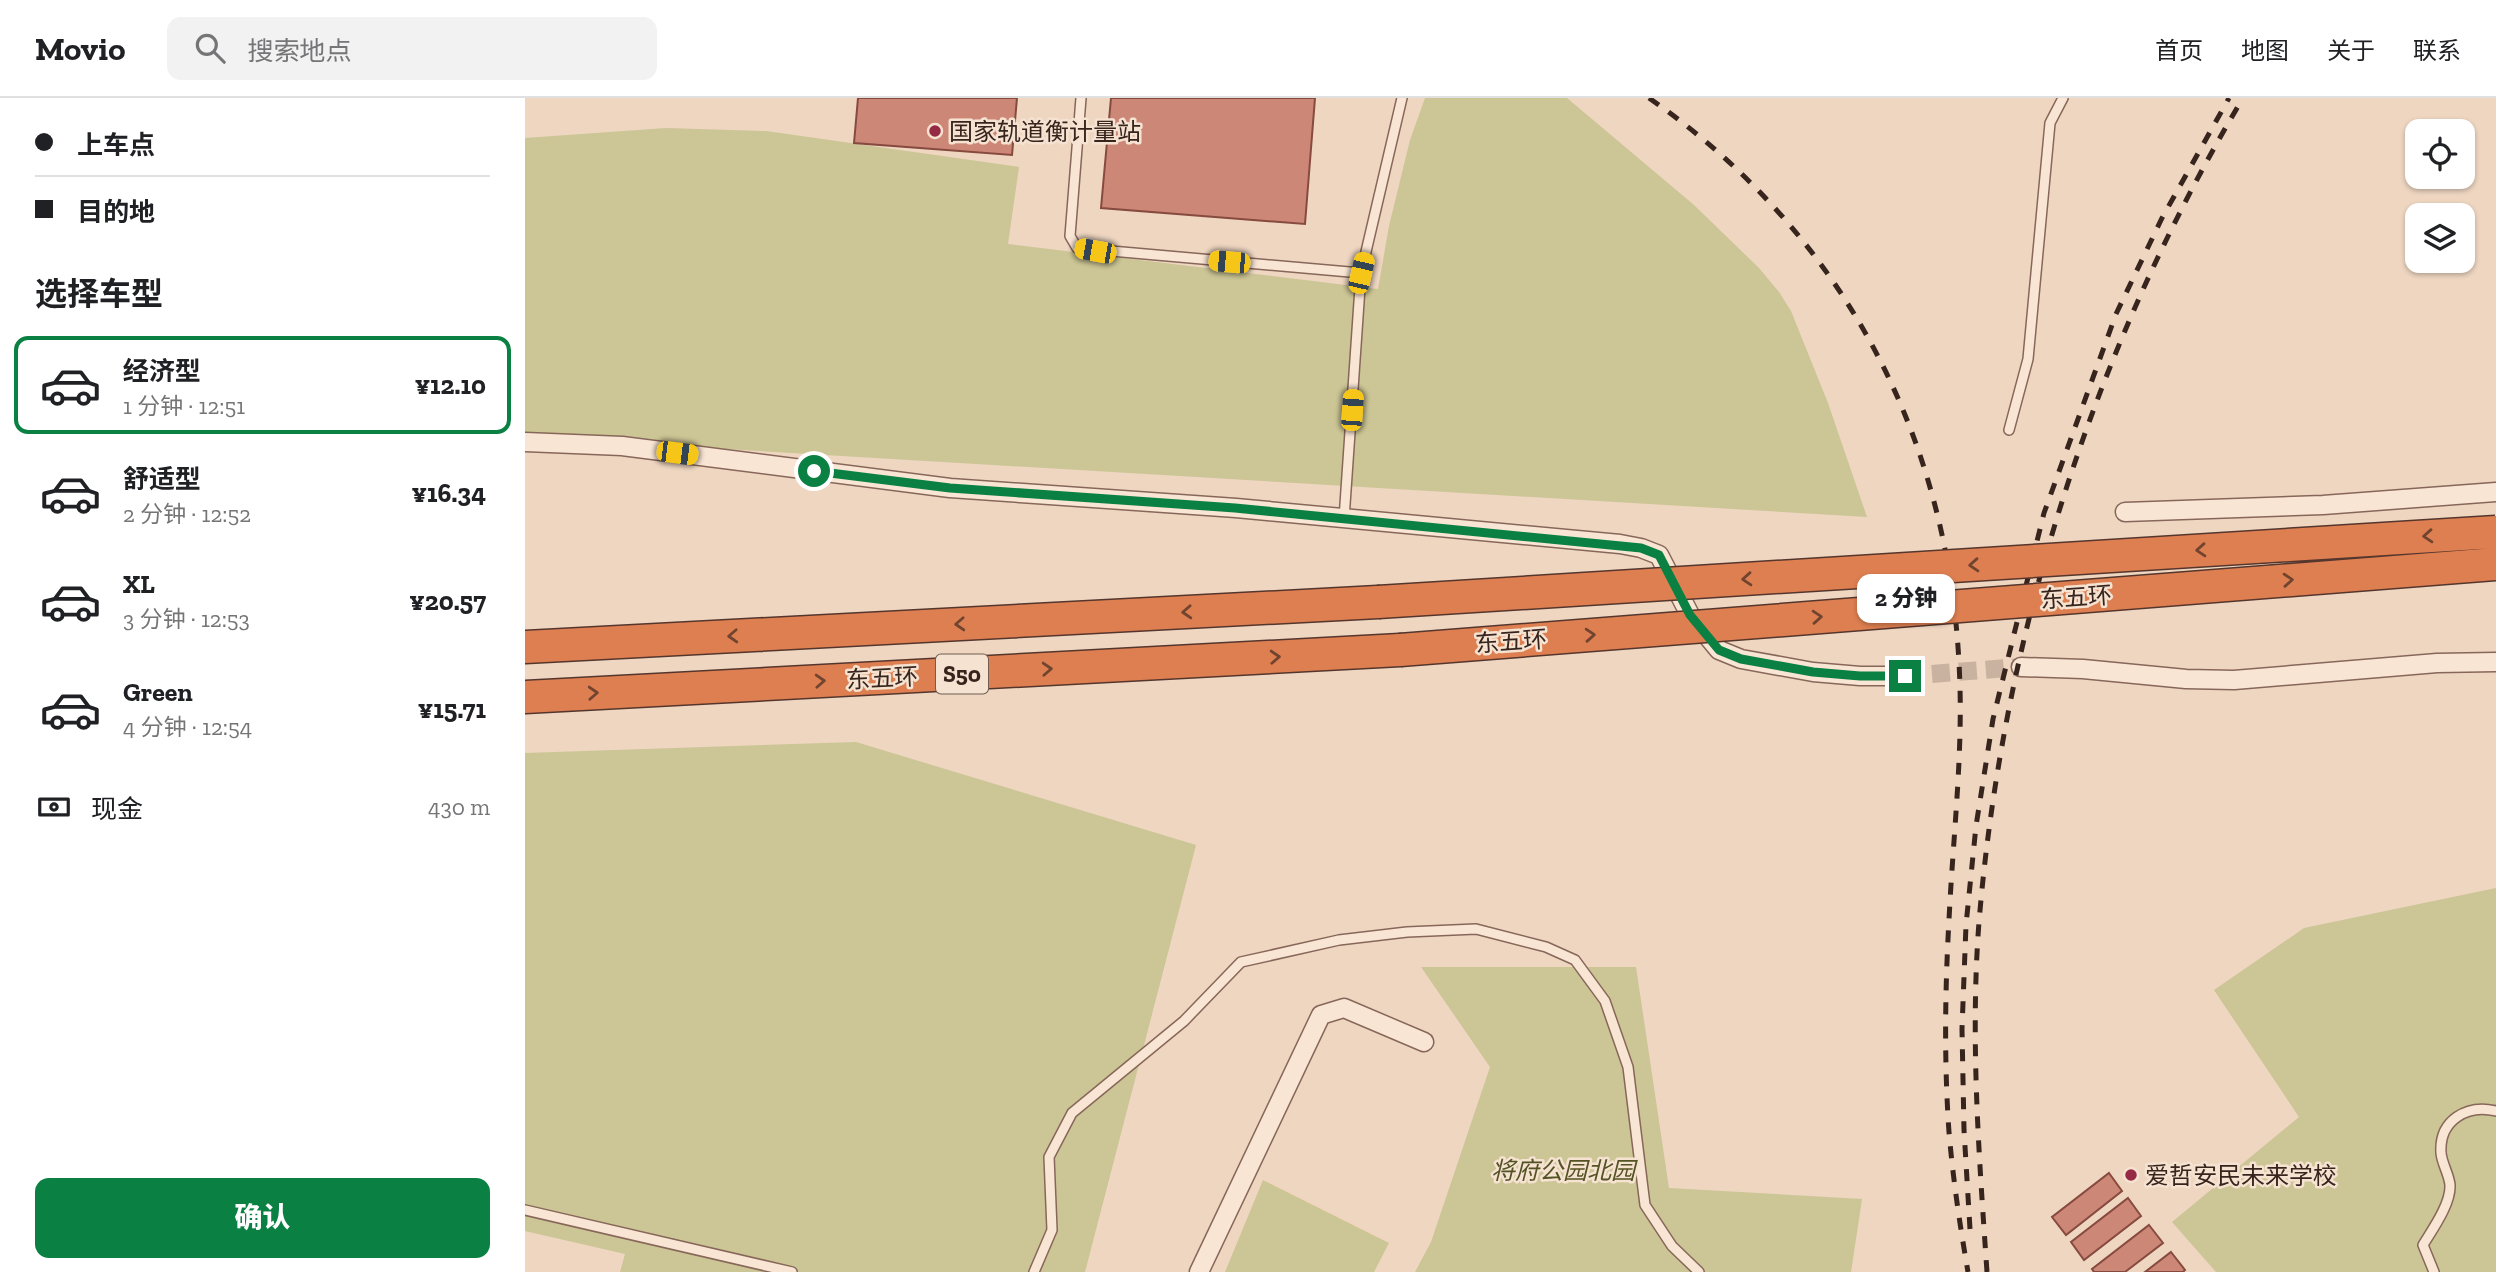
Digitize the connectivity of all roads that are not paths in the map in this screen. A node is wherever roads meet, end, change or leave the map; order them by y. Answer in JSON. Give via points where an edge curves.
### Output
{"nodes":[{"id":1,"x":1080,"y":98,"type":"edge"},
{"id":2,"x":1402,"y":98,"type":"edge"},
{"id":3,"x":2063,"y":98,"type":"edge"},
{"id":4,"x":1361,"y":273,"type":"junction"},
{"id":5,"x":2009,"y":430,"type":"dead end"},
{"id":6,"x":525,"y":442,"type":"edge"},
{"id":7,"x":2496,"y":492,"type":"edge"},
{"id":8,"x":2125,"y":512,"type":"dead end"},
{"id":9,"x":1345,"y":519,"type":"junction"},
{"id":10,"x":2496,"y":532,"type":"edge"},
{"id":11,"x":2496,"y":564,"type":"edge"},
{"id":12,"x":525,"y":647,"type":"edge"},
{"id":13,"x":2496,"y":662,"type":"edge"},
{"id":14,"x":2021,"y":667,"type":"tunnel mouth"},
{"id":15,"x":1905,"y":676,"type":"tunnel mouth"},
{"id":16,"x":525,"y":697,"type":"edge"},
{"id":17,"x":1425,"y":1042,"type":"dead end"},
{"id":18,"x":2496,"y":1111,"type":"edge"},
{"id":19,"x":525,"y":1210,"type":"edge"},
{"id":20,"x":792,"y":1272,"type":"edge"},
{"id":21,"x":1034,"y":1272,"type":"edge"},
{"id":22,"x":1199,"y":1272,"type":"edge"},
{"id":23,"x":1699,"y":1272,"type":"edge"},
{"id":24,"x":2434,"y":1272,"type":"edge"}],
"edges":[{"from":1,"to":4,"type":"lane","via":[[1070,236],[1077,248]]},
{"from":2,"to":4,"type":"lane"},
{"from":3,"to":5,"type":"lane","via":[[2050,123],[2028,359]]},
{"from":4,"to":9,"type":"lane"},
{"from":6,"to":9,"type":"street","via":[[622,446],[950,488]]},
{"from":7,"to":8,"type":"street","via":[[2323,505]]},
{"from":9,"to":15,"type":"street","via":[[1641,548],[1659,555],[1690,615],[1719,650],[1741,659],[1813,672]]},
{"from":10,"to":12,"type":"highway","name":"东五环","number":"S50","one_way":true,"bridge":true,"via":[[1378,602]]},
{"from":16,"to":11,"type":"highway","name":"东五环","number":"S50","one_way":true,"bridge":true,"via":[[1400,650]]},
{"from":13,"to":14,"type":"street","via":[[2234,680]]},
{"from":17,"to":22,"type":"street","via":[[1343,1008],[1321,1015]]},
{"from":18,"to":24,"type":"lane","via":[[2484,1108],[2459,1114],[2443,1131],[2441,1153],[2450,1187],[2423,1245]]},
{"from":19,"to":20,"type":"lane"},
{"from":21,"to":23,"type":"lane","via":[[1052,1230],[1049,1157],[1072,1113],[1184,1021],[1241,962],[1339,940],[1476,929],[1546,947],[1575,960],[1605,1001],[1627,1068],[1645,1205],[1672,1246]]}]}
